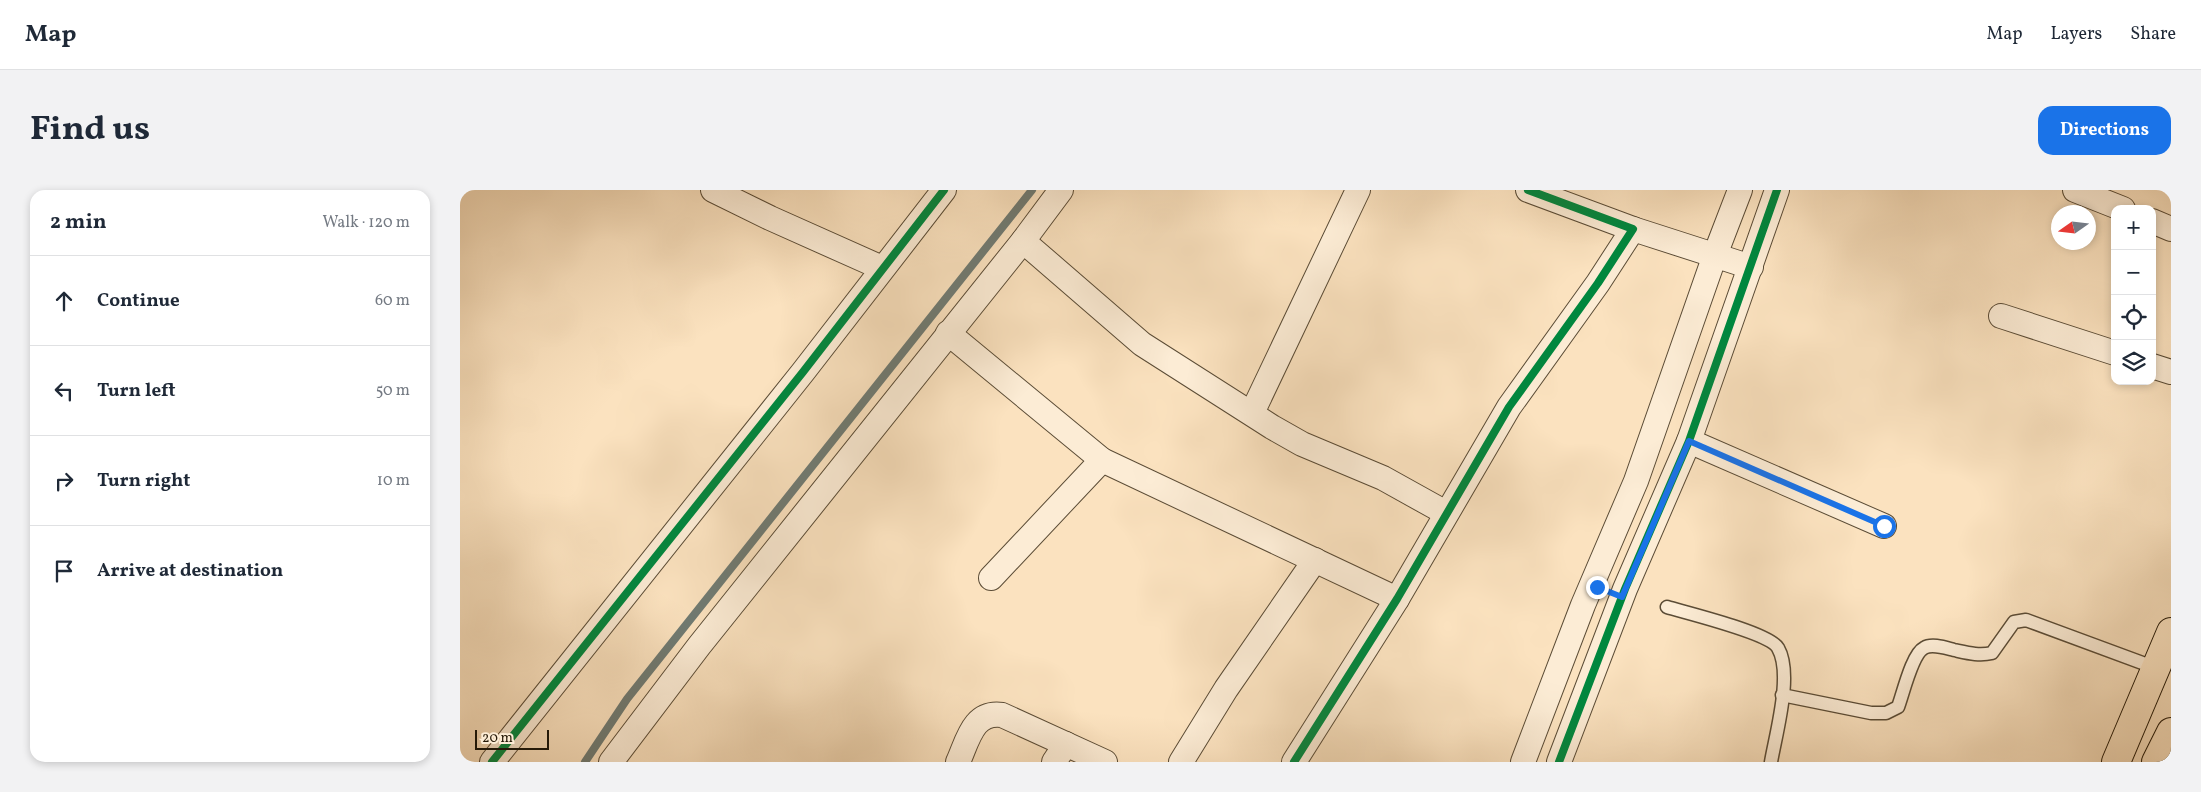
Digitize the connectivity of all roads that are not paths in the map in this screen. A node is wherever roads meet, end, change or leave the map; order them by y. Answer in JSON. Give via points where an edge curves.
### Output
{"nodes":[{"id":1,"x":713,"y":190,"type":"edge"},
{"id":2,"x":944,"y":190,"type":"edge"},
{"id":3,"x":1061,"y":190,"type":"edge"},
{"id":4,"x":1358,"y":190,"type":"edge"},
{"id":5,"x":1528,"y":190,"type":"edge"},
{"id":6,"x":1740,"y":190,"type":"edge"},
{"id":7,"x":1777,"y":190,"type":"edge"},
{"id":8,"x":2075,"y":190,"type":"edge"},
{"id":9,"x":2112,"y":205,"type":"edge"},
{"id":10,"x":2156,"y":223,"type":"edge"},
{"id":11,"x":1633,"y":229,"type":"junction"},
{"id":12,"x":2171,"y":229,"type":"edge"},
{"id":13,"x":1024,"y":241,"type":"junction"},
{"id":14,"x":1733,"y":261,"type":"junction"},
{"id":15,"x":882,"y":268,"type":"junction"},
{"id":16,"x":2001,"y":316,"type":"dead end"},
{"id":17,"x":948,"y":333,"type":"junction"},
{"id":18,"x":2111,"y":352,"type":"edge"},
{"id":19,"x":2156,"y":367,"type":"edge"},
{"id":20,"x":2171,"y":372,"type":"edge"},
{"id":21,"x":1252,"y":413,"type":"junction"},
{"id":22,"x":1689,"y":441,"type":"junction"},
{"id":23,"x":1102,"y":460,"type":"junction"},
{"id":24,"x":1446,"y":513,"type":"junction"},
{"id":25,"x":1884,"y":526,"type":"dead end"},
{"id":26,"x":1315,"y":560,"type":"junction"},
{"id":27,"x":991,"y":578,"type":"dead end"},
{"id":28,"x":1606,"y":591,"type":"junction"},
{"id":29,"x":1397,"y":599,"type":"junction"},
{"id":30,"x":1667,"y":607,"type":"dead end"},
{"id":31,"x":2171,"y":632,"type":"edge"},
{"id":32,"x":2156,"y":668,"type":"junction"},
{"id":33,"x":1782,"y":695,"type":"junction"},
{"id":34,"x":2171,"y":732,"type":"edge"},
{"id":35,"x":1060,"y":753,"type":"edge"},
{"id":36,"x":492,"y":762,"type":"edge"},
{"id":37,"x":611,"y":762,"type":"edge"},
{"id":38,"x":958,"y":762,"type":"edge"},
{"id":39,"x":1105,"y":762,"type":"edge"},
{"id":40,"x":1181,"y":762,"type":"edge"},
{"id":41,"x":1294,"y":762,"type":"edge"},
{"id":42,"x":1523,"y":762,"type":"edge"},
{"id":43,"x":1559,"y":762,"type":"edge"},
{"id":44,"x":1771,"y":762,"type":"edge"},
{"id":45,"x":2116,"y":762,"type":"edge"},
{"id":46,"x":2156,"y":762,"type":"edge"}],
"edges":[{"from":1,"to":15,"type":"street"},
{"from":2,"to":15,"type":"street"},
{"from":3,"to":13,"type":"street"},
{"from":4,"to":21,"type":"street"},
{"from":5,"to":11,"type":"street"},
{"from":6,"to":14,"type":"street"},
{"from":7,"to":14,"type":"street"},
{"from":8,"to":9,"type":"street"},
{"from":10,"to":12,"type":"street"},
{"from":11,"to":14,"type":"street"},
{"from":11,"to":24,"type":"street","via":[[1598,284],[1509,407]]},
{"from":13,"to":17,"type":"street"},
{"from":13,"to":21,"type":"street","via":[[1142,344]]},
{"from":14,"to":22,"type":"street"},
{"from":14,"to":28,"type":"street","via":[[1636,480]]},
{"from":15,"to":36,"type":"street"},
{"from":16,"to":18,"type":"street"},
{"from":17,"to":23,"type":"street"},
{"from":17,"to":37,"type":"street"},
{"from":19,"to":20,"type":"street"},
{"from":21,"to":24,"type":"street","via":[[1302,444],[1383,478]]},
{"from":22,"to":25,"type":"street"},
{"from":22,"to":28,"type":"street"},
{"from":23,"to":26,"type":"street"},
{"from":23,"to":27,"type":"street"},
{"from":24,"to":29,"type":"street"},
{"from":26,"to":29,"type":"street"},
{"from":26,"to":40,"type":"street","via":[[1226,689]]},
{"from":28,"to":42,"type":"street"},
{"from":28,"to":43,"type":"street"},
{"from":29,"to":41,"type":"street"},
{"from":30,"to":33,"type":"lane","via":[[1760,635],[1778,646],[1783,661]]},
{"from":31,"to":32,"type":"main road"},
{"from":32,"to":33,"type":"lane","via":[[2026,620],[2014,622],[1992,654],[1980,656],[1925,647],[1916,658],[1898,708],[1886,713],[1871,713]]},
{"from":32,"to":45,"type":"main road"},
{"from":33,"to":44,"type":"lane"},
{"from":34,"to":46,"type":"main road"},
{"from":35,"to":38,"type":"street","via":[[1002,715],[991,713],[978,720]]},
{"from":35,"to":39,"type":"street"}]}
